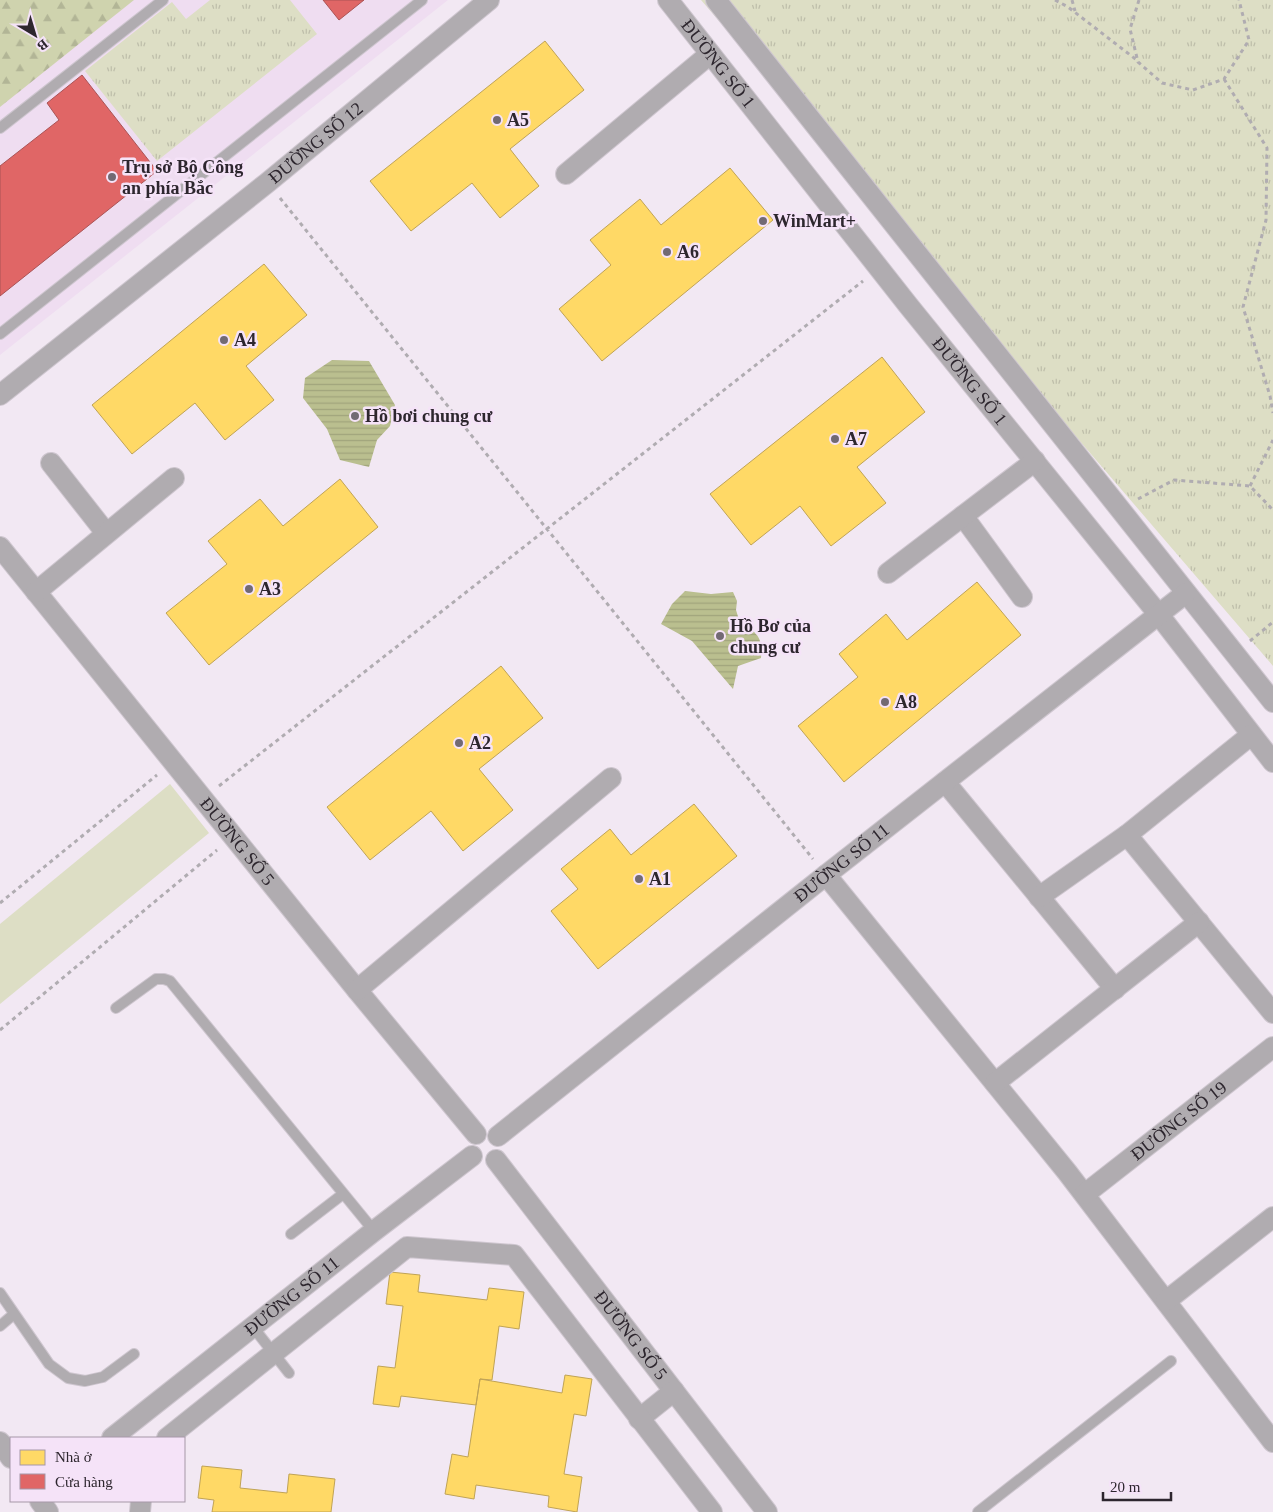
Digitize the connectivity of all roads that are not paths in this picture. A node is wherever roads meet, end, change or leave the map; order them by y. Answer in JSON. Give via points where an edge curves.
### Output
{"nodes":[{"id":1,"x":163,"y":0,"type":"edge"},
{"id":2,"x":422,"y":0,"type":"edge"},
{"id":3,"x":490,"y":0,"type":"edge"},
{"id":4,"x":668,"y":0,"type":"edge"},
{"id":5,"x":716,"y":0,"type":"edge"},
{"id":6,"x":710,"y":54,"type":"junction"},
{"id":7,"x":0,"y":128,"type":"edge"},
{"id":8,"x":566,"y":174,"type":"dead end"},
{"id":9,"x":0,"y":334,"type":"edge"},
{"id":10,"x":0,"y":396,"type":"edge"},
{"id":11,"x":1035,"y":461,"type":"junction"},
{"id":12,"x":52,"y":463,"type":"dead end"},
{"id":13,"x":174,"y":478,"type":"dead end"},
{"id":14,"x":963,"y":516,"type":"junction"},
{"id":15,"x":106,"y":534,"type":"junction"},
{"id":16,"x":0,"y":547,"type":"edge"},
{"id":17,"x":888,"y":573,"type":"dead end"},
{"id":18,"x":36,"y":592,"type":"junction"},
{"id":19,"x":1186,"y":592,"type":"junction"},
{"id":20,"x":1022,"y":597,"type":"dead end"},
{"id":21,"x":1159,"y":615,"type":"junction"},
{"id":22,"x":1273,"y":702,"type":"edge"},
{"id":23,"x":1251,"y":735,"type":"junction"},
{"id":24,"x":1273,"y":762,"type":"edge"},
{"id":25,"x":611,"y":778,"type":"dead end"},
{"id":26,"x":945,"y":782,"type":"junction"},
{"id":27,"x":1127,"y":835,"type":"junction"},
{"id":28,"x":826,"y":875,"type":"junction"},
{"id":29,"x":1039,"y":897,"type":"junction"},
{"id":30,"x":1199,"y":922,"type":"junction"},
{"id":31,"x":1114,"y":989,"type":"junction"},
{"id":32,"x":357,"y":990,"type":"junction"},
{"id":33,"x":116,"y":1008,"type":"dead end"},
{"id":34,"x":1273,"y":1013,"type":"edge"},
{"id":35,"x":1273,"y":1047,"type":"edge"},
{"id":36,"x":995,"y":1083,"type":"junction"},
{"id":37,"x":476,"y":1134,"type":"junction"},
{"id":38,"x":498,"y":1136,"type":"junction"},
{"id":39,"x":472,"y":1156,"type":"junction"},
{"id":40,"x":496,"y":1160,"type":"junction"},
{"id":41,"x":343,"y":1194,"type":"junction"},
{"id":42,"x":1085,"y":1194,"type":"junction"},
{"id":43,"x":1273,"y":1218,"type":"edge"},
{"id":44,"x":374,"y":1231,"type":"junction"},
{"id":45,"x":291,"y":1234,"type":"dead end"},
{"id":46,"x":0,"y":1293,"type":"edge"},
{"id":47,"x":1166,"y":1301,"type":"junction"},
{"id":48,"x":14,"y":1314,"type":"junction"},
{"id":49,"x":0,"y":1326,"type":"edge"},
{"id":50,"x":253,"y":1327,"type":"junction"},
{"id":51,"x":273,"y":1353,"type":"junction"},
{"id":52,"x":134,"y":1354,"type":"dead end"},
{"id":53,"x":1170,"y":1361,"type":"dead end"},
{"id":54,"x":289,"y":1373,"type":"dead end"},
{"id":55,"x":674,"y":1391,"type":"junction"},
{"id":56,"x":639,"y":1419,"type":"junction"},
{"id":57,"x":113,"y":1437,"type":"edge"},
{"id":58,"x":168,"y":1437,"type":"edge"},
{"id":59,"x":0,"y":1442,"type":"edge"},
{"id":60,"x":1273,"y":1442,"type":"edge"},
{"id":61,"x":10,"y":1457,"type":"edge"},
{"id":62,"x":712,"y":1512,"type":"edge"},
{"id":63,"x":767,"y":1512,"type":"edge"},
{"id":64,"x":978,"y":1512,"type":"edge"}],
"edges":[{"from":1,"to":7,"type":"lane"},
{"from":2,"to":9,"type":"lane"},
{"from":3,"to":10,"type":"street","name":"ĐƯỜNG SỐ 12"},
{"from":4,"to":6,"type":"street","name":"ĐƯỜNG SỐ 1"},
{"from":5,"to":19,"type":"street"},
{"from":6,"to":8,"type":"street"},
{"from":6,"to":11,"type":"street","name":"ĐƯỜNG SỐ 1"},
{"from":11,"to":14,"type":"street"},
{"from":11,"to":21,"type":"street","name":"ĐƯỜNG SỐ 1"},
{"from":12,"to":15,"type":"street"},
{"from":13,"to":15,"type":"street"},
{"from":14,"to":17,"type":"street"},
{"from":14,"to":20,"type":"street"},
{"from":15,"to":18,"type":"street"},
{"from":16,"to":18,"type":"street","name":"ĐƯỜNG SỐ 5"},
{"from":18,"to":32,"type":"street","name":"ĐƯỜNG SỐ 5"},
{"from":19,"to":21,"type":"street","name":"ĐƯỜNG SỐ 11"},
{"from":19,"to":22,"type":"street"},
{"from":21,"to":23,"type":"street","name":"ĐƯỜNG SỐ 1"},
{"from":21,"to":26,"type":"street","name":"ĐƯỜNG SỐ 11"},
{"from":23,"to":24,"type":"street","name":"ĐƯỜNG SỐ 1"},
{"from":23,"to":27,"type":"street"},
{"from":25,"to":32,"type":"street"},
{"from":26,"to":28,"type":"street","name":"ĐƯỜNG SỐ 11"},
{"from":26,"to":29,"type":"street"},
{"from":27,"to":29,"type":"street"},
{"from":27,"to":30,"type":"street"},
{"from":28,"to":36,"type":"street"},
{"from":28,"to":38,"type":"street","name":"ĐƯỜNG SỐ 11"},
{"from":29,"to":31,"type":"street"},
{"from":30,"to":31,"type":"street"},
{"from":30,"to":34,"type":"street"},
{"from":31,"to":36,"type":"street"},
{"from":32,"to":37,"type":"street","name":"ĐƯỜNG SỐ 5"},
{"from":33,"to":41,"type":"lane","via":[[156,979],[170,981]]},
{"from":35,"to":42,"type":"street","name":"ĐƯỜNG SỐ 19"},
{"from":36,"to":42,"type":"street"},
{"from":37,"to":38,"type":"street","via":[[489,1130]]},
{"from":37,"to":39,"type":"street","via":[[471,1140]]},
{"from":38,"to":40,"type":"street","via":[[502,1146]]},
{"from":39,"to":40,"type":"street","via":[[486,1163]]},
{"from":39,"to":44,"type":"street","name":"ĐƯỜNG SỐ 11"},
{"from":40,"to":55,"type":"street","name":"ĐƯỜNG SỐ 5"},
{"from":41,"to":44,"type":"lane"},
{"from":41,"to":45,"type":"lane"},
{"from":42,"to":47,"type":"street"},
{"from":43,"to":47,"type":"street"},
{"from":44,"to":50,"type":"street","name":"ĐƯỜNG SỐ 11"},
{"from":46,"to":48,"type":"lane"},
{"from":47,"to":60,"type":"street"},
{"from":48,"to":49,"type":"lane"},
{"from":48,"to":52,"type":"lane","via":[[49,1364],[68,1378],[85,1381],[104,1377]]},
{"from":50,"to":51,"type":"lane"},
{"from":50,"to":57,"type":"street","name":"ĐƯỜNG SỐ 11"},
{"from":51,"to":54,"type":"lane"},
{"from":51,"to":56,"type":"street","via":[[407,1247],[514,1255]]},
{"from":51,"to":58,"type":"street"},
{"from":53,"to":64,"type":"lane"},
{"from":55,"to":56,"type":"street"},
{"from":55,"to":63,"type":"street","name":"ĐƯỜNG SỐ 5"},
{"from":56,"to":62,"type":"street"},
{"from":59,"to":61,"type":"street"}]}
